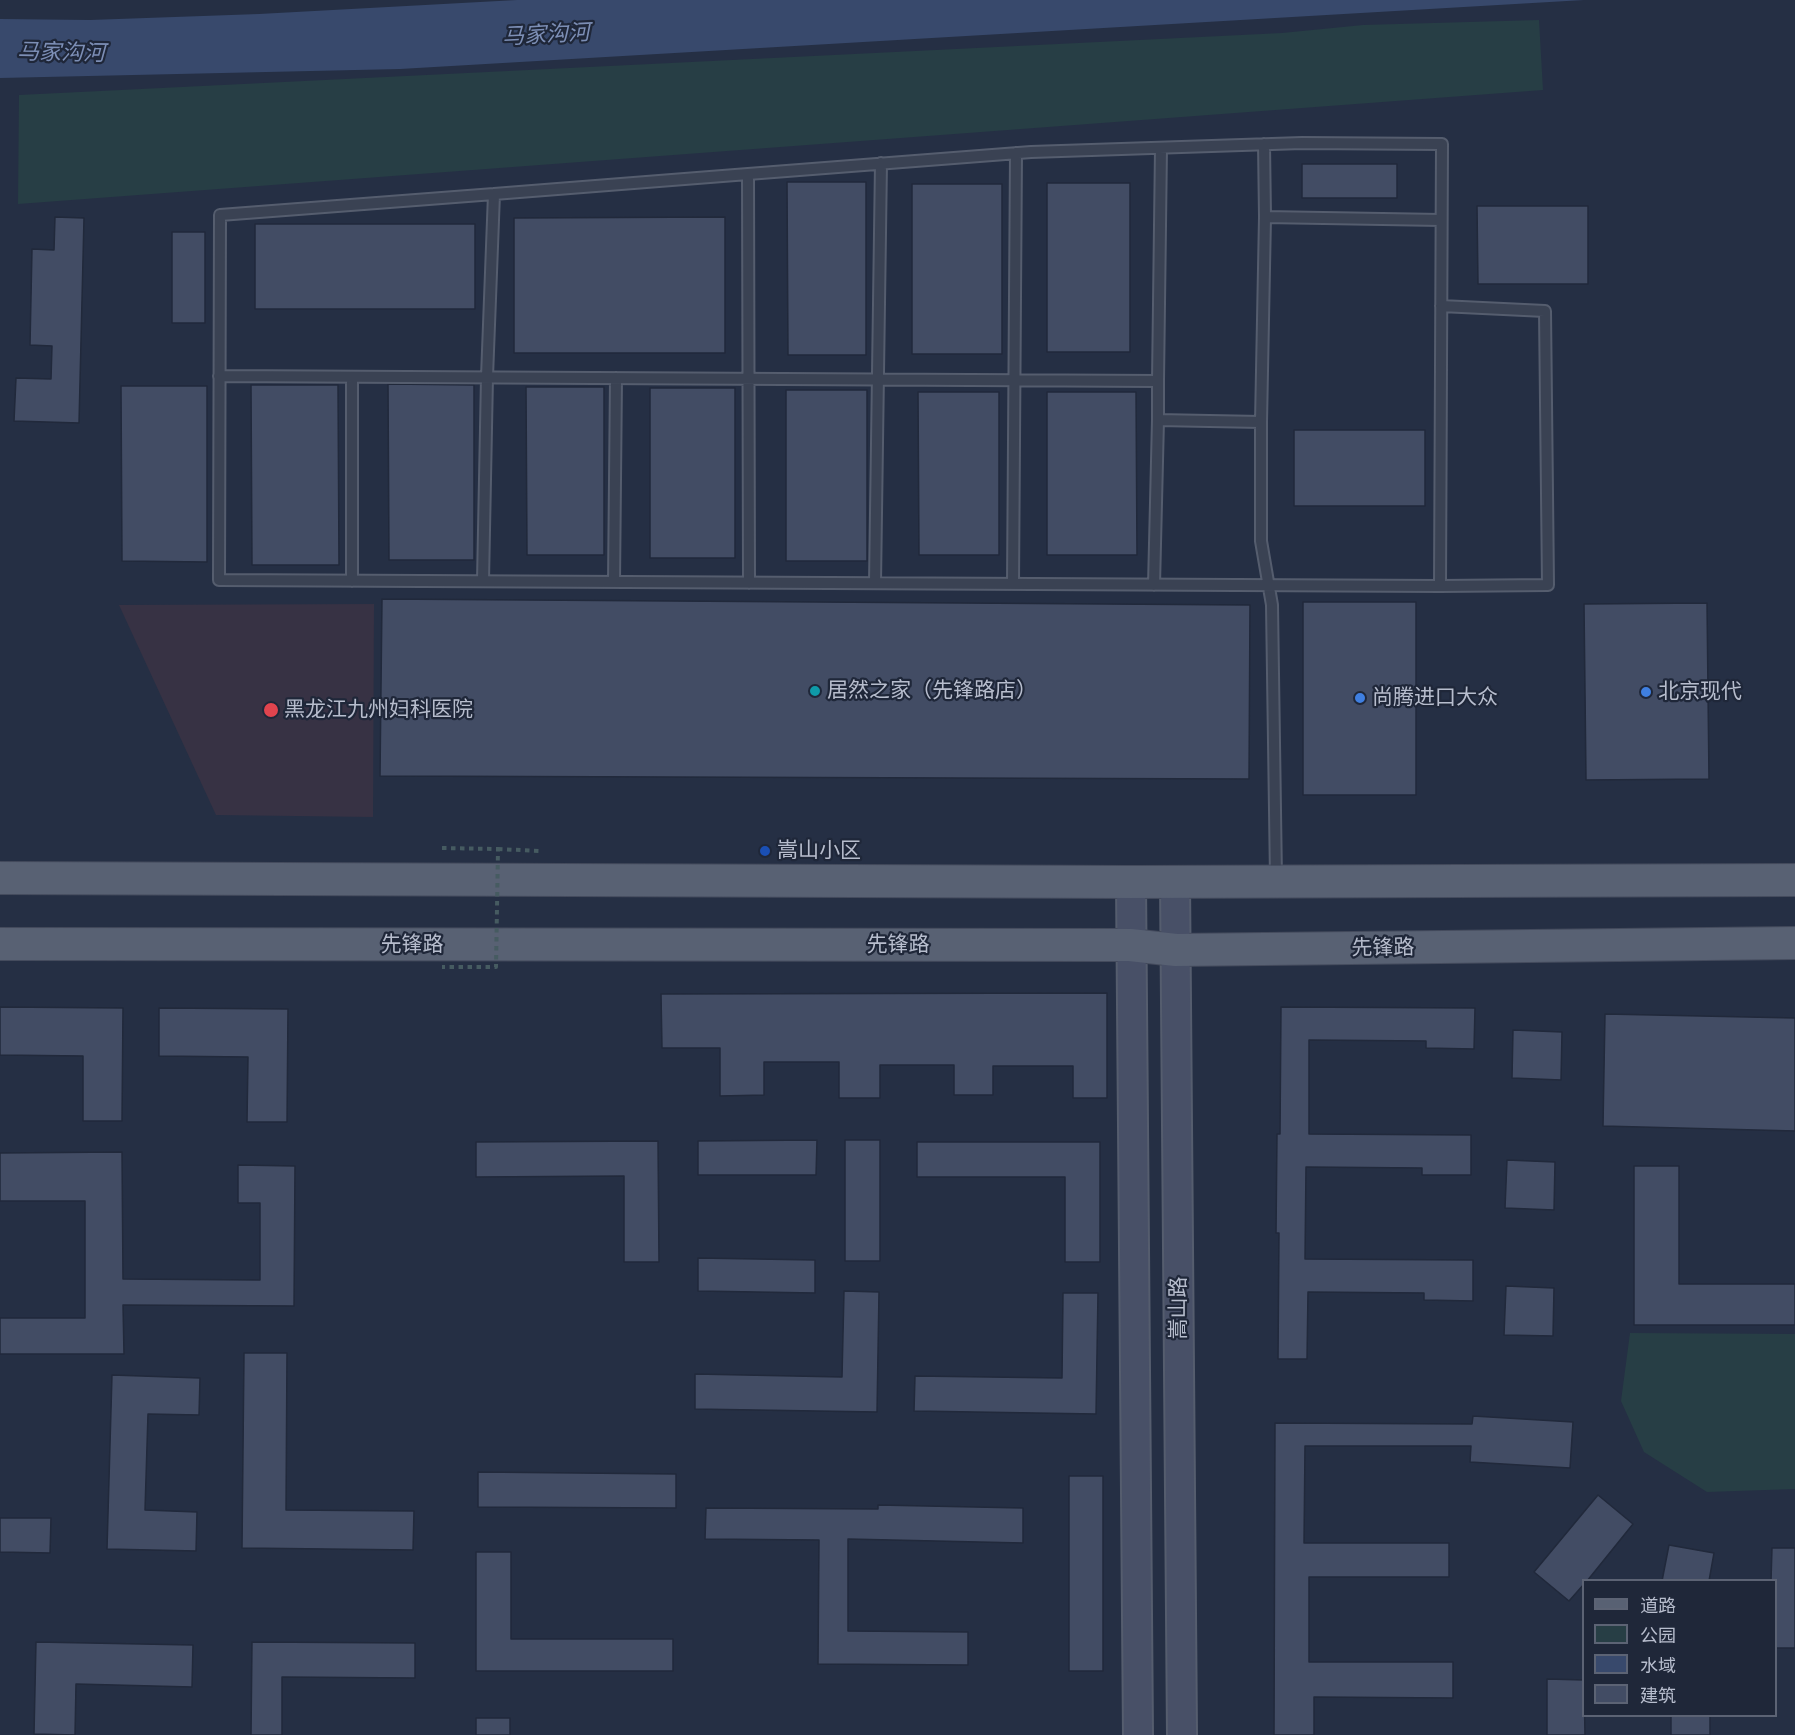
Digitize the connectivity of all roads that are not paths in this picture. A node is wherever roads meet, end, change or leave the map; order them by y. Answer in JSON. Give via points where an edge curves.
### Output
{"nodes":[{"id":1,"x":1264,"y":144,"type":"junction"},
{"id":2,"x":1161,"y":148,"type":"junction"},
{"id":3,"x":1016,"y":153,"type":"junction"},
{"id":4,"x":881,"y":163,"type":"junction"},
{"id":5,"x":748,"y":174,"type":"junction"},
{"id":6,"x":494,"y":194,"type":"junction"},
{"id":7,"x":1265,"y":217,"type":"junction"},
{"id":8,"x":1441,"y":220,"type":"junction"},
{"id":9,"x":1441,"y":306,"type":"junction"},
{"id":10,"x":219,"y":376,"type":"junction"},
{"id":11,"x":352,"y":377,"type":"junction"},
{"id":12,"x":487,"y":378,"type":"junction"},
{"id":13,"x":616,"y":378,"type":"junction"},
{"id":14,"x":748,"y":379,"type":"junction"},
{"id":15,"x":877,"y":379,"type":"junction"},
{"id":16,"x":1015,"y":380,"type":"junction"},
{"id":17,"x":1158,"y":381,"type":"junction"},
{"id":18,"x":1158,"y":420,"type":"junction"},
{"id":19,"x":1261,"y":423,"type":"junction"},
{"id":20,"x":352,"y":581,"type":"junction"},
{"id":21,"x":483,"y":581,"type":"junction"},
{"id":22,"x":614,"y":582,"type":"junction"},
{"id":23,"x":749,"y":583,"type":"junction"},
{"id":24,"x":875,"y":583,"type":"junction"},
{"id":25,"x":1013,"y":584,"type":"junction"},
{"id":26,"x":1155,"y":585,"type":"junction"},
{"id":27,"x":1269,"y":586,"type":"junction"},
{"id":28,"x":1440,"y":586,"type":"junction"},
{"id":29,"x":0,"y":878,"type":"edge"},
{"id":30,"x":1795,"y":880,"type":"edge"},
{"id":31,"x":1276,"y":881,"type":"junction"},
{"id":32,"x":1131,"y":882,"type":"junction"},
{"id":33,"x":1174,"y":882,"type":"junction"},
{"id":34,"x":1795,"y":943,"type":"edge"},
{"id":35,"x":0,"y":944,"type":"edge"},
{"id":36,"x":1130,"y":945,"type":"junction"},
{"id":37,"x":1176,"y":950,"type":"junction"},
{"id":38,"x":1138,"y":1735,"type":"edge"},
{"id":39,"x":1182,"y":1735,"type":"edge"}],
"edges":[{"from":1,"to":2,"type":"lane"},
{"from":1,"to":7,"type":"lane"},
{"from":1,"to":8,"type":"lane","via":[[1442,144]]},
{"from":2,"to":3,"type":"lane"},
{"from":2,"to":17,"type":"lane"},
{"from":3,"to":4,"type":"lane"},
{"from":3,"to":16,"type":"lane"},
{"from":4,"to":5,"type":"lane"},
{"from":4,"to":15,"type":"lane"},
{"from":5,"to":6,"type":"lane"},
{"from":5,"to":14,"type":"lane"},
{"from":6,"to":10,"type":"lane","via":[[220,215]]},
{"from":6,"to":12,"type":"lane"},
{"from":7,"to":8,"type":"lane"},
{"from":7,"to":19,"type":"lane"},
{"from":8,"to":9,"type":"lane"},
{"from":9,"to":28,"type":"lane"},
{"from":9,"to":28,"type":"lane","via":[[1545,311],[1548,585]]},
{"from":10,"to":11,"type":"lane"},
{"from":10,"to":20,"type":"lane","via":[[219,580]]},
{"from":11,"to":12,"type":"lane"},
{"from":11,"to":20,"type":"lane"},
{"from":12,"to":13,"type":"lane"},
{"from":12,"to":21,"type":"lane"},
{"from":13,"to":14,"type":"lane"},
{"from":13,"to":22,"type":"lane"},
{"from":14,"to":15,"type":"lane"},
{"from":14,"to":23,"type":"lane"},
{"from":15,"to":16,"type":"lane"},
{"from":15,"to":24,"type":"lane"},
{"from":16,"to":17,"type":"lane"},
{"from":16,"to":25,"type":"lane"},
{"from":17,"to":18,"type":"lane"},
{"from":18,"to":19,"type":"lane"},
{"from":18,"to":26,"type":"lane"},
{"from":19,"to":27,"type":"lane","via":[[1262,541]]},
{"from":20,"to":21,"type":"lane"},
{"from":21,"to":22,"type":"lane"},
{"from":22,"to":23,"type":"lane"},
{"from":23,"to":24,"type":"lane"},
{"from":24,"to":25,"type":"lane"},
{"from":25,"to":26,"type":"lane"},
{"from":26,"to":27,"type":"lane"},
{"from":27,"to":28,"type":"lane"},
{"from":27,"to":31,"type":"lane"},
{"from":29,"to":32,"type":"main road"},
{"from":30,"to":31,"type":"main road"},
{"from":31,"to":33,"type":"main road"},
{"from":32,"to":33,"type":"main road"},
{"from":32,"to":36,"type":"main road","name":"嵩山路"},
{"from":33,"to":37,"type":"main road","name":"嵩山路"},
{"from":34,"to":37,"type":"main road","name":"先锋路"},
{"from":35,"to":36,"type":"main road","name":"先锋路"},
{"from":36,"to":37,"type":"main road","name":"先锋路"},
{"from":36,"to":38,"type":"main road","name":"嵩山路"},
{"from":37,"to":39,"type":"main road","name":"嵩山路"}]}
